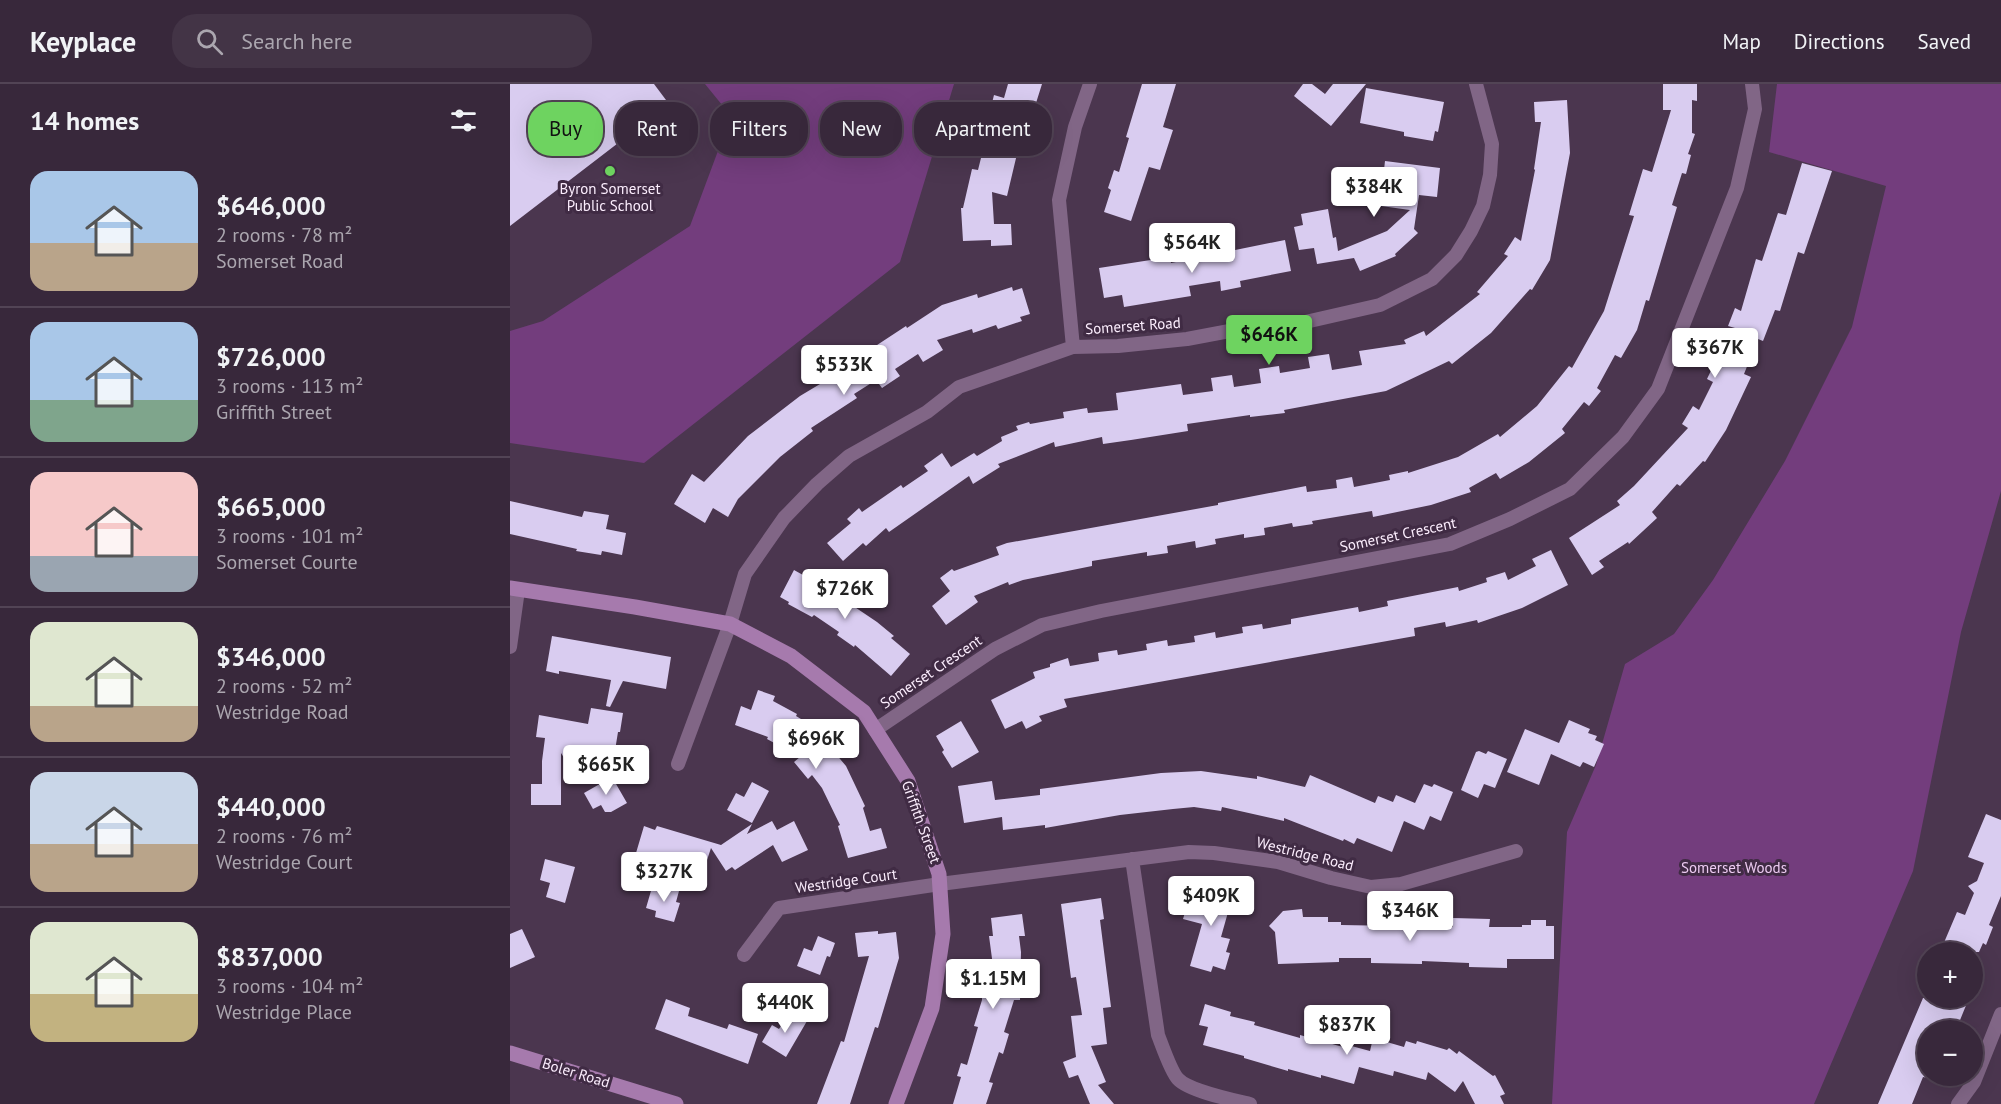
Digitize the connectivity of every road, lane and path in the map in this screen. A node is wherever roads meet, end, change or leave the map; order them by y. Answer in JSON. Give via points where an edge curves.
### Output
{"nodes":[{"id":1,"x":1090,"y":84,"type":"edge"},
{"id":2,"x":1476,"y":84,"type":"edge"},
{"id":3,"x":1752,"y":84,"type":"edge"},
{"id":4,"x":1073,"y":347,"type":"junction"},
{"id":5,"x":514,"y":589,"type":"edge"},
{"id":6,"x":729,"y":624,"type":"junction"},
{"id":7,"x":510,"y":647,"type":"edge"},
{"id":8,"x":875,"y":730,"type":"junction"},
{"id":9,"x":678,"y":764,"type":"dead end"},
{"id":10,"x":1515,"y":851,"type":"dead end"},
{"id":11,"x":1132,"y":859,"type":"junction"},
{"id":12,"x":940,"y":884,"type":"junction"},
{"id":13,"x":744,"y":955,"type":"dead end"},
{"id":14,"x":2001,"y":1014,"type":"edge"},
{"id":15,"x":510,"y":1053,"type":"edge"},
{"id":16,"x":676,"y":1104,"type":"edge"},
{"id":17,"x":896,"y":1104,"type":"edge"},
{"id":18,"x":1250,"y":1104,"type":"edge"},
{"id":19,"x":1958,"y":1104,"type":"edge"}],
"edges":[{"from":1,"to":4,"type":"street","via":[[1075,126],[1059,200]]},
{"from":2,"to":4,"type":"street","name":"Somerset Road","via":[[1492,144],[1491,175],[1471,231],[1456,255],[1432,279],[1380,305],[1300,323],[1187,339]]},
{"from":3,"to":8,"type":"street","name":"Somerset Crescent","via":[[1755,108],[1737,188],[1658,389],[1623,437],[1570,489],[1450,544],[1041,625],[995,649]]},
{"from":4,"to":6,"type":"street","name":"Somerset Road","via":[[959,387],[927,412],[849,456],[784,518],[745,574]]},
{"from":5,"to":6,"type":"street","name":"Griffith Street"},
{"from":5,"to":7,"type":"street"},
{"from":6,"to":8,"type":"street","name":"Griffith Street","via":[[790,657],[864,712]]},
{"from":6,"to":9,"type":"street","name":"Somerset Road"},
{"from":8,"to":12,"type":"street","name":"Griffith Street","via":[[908,781]]},
{"from":10,"to":11,"type":"street","name":"Westridge Road","via":[[1401,884],[1371,887],[1278,862],[1214,853]]},
{"from":11,"to":12,"type":"street","name":"Westridge Road"},
{"from":11,"to":18,"type":"street","via":[[1158,1035],[1167,1058],[1178,1079],[1203,1092]]},
{"from":12,"to":13,"type":"street","name":"Westridge Court","via":[[779,908]]},
{"from":12,"to":17,"type":"street","name":"Griffith Street","via":[[943,934],[932,1008]]},
{"from":14,"to":19,"type":"street","via":[[1974,1082]]},
{"from":15,"to":16,"type":"street","name":"Boler Road"}]}
